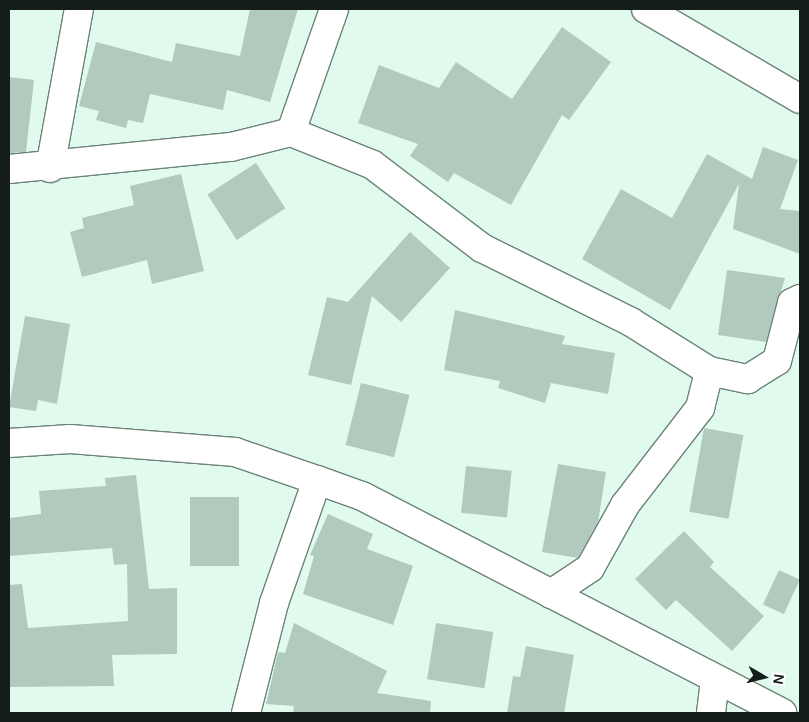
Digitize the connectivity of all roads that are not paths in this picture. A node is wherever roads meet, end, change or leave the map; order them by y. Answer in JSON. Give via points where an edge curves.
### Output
{"nodes":[{"id":1,"x":79,"y":9,"type":"edge"},
{"id":2,"x":334,"y":9,"type":"edge"},
{"id":3,"x":646,"y":9,"type":"edge"},
{"id":4,"x":800,"y":99,"type":"edge"},
{"id":5,"x":292,"y":132,"type":"junction"},
{"id":6,"x":50,"y":168,"type":"junction"},
{"id":7,"x":9,"y":169,"type":"edge"},
{"id":8,"x":800,"y":299,"type":"edge"},
{"id":9,"x":709,"y":371,"type":"junction"},
{"id":10,"x":9,"y":443,"type":"edge"},
{"id":11,"x":317,"y":480,"type":"junction"},
{"id":12,"x":551,"y":594,"type":"junction"},
{"id":13,"x":715,"y":678,"type":"junction"},
{"id":14,"x":246,"y":713,"type":"edge"},
{"id":15,"x":711,"y":713,"type":"edge"},
{"id":16,"x":782,"y":713,"type":"edge"}],
"edges":[{"from":1,"to":6,"type":"street"},
{"from":2,"to":5,"type":"street"},
{"from":3,"to":4,"type":"street"},
{"from":5,"to":6,"type":"street","via":[[230,147]]},
{"from":5,"to":9,"type":"street","via":[[374,165],[482,248],[631,322]]},
{"from":6,"to":7,"type":"street"},
{"from":8,"to":9,"type":"street","via":[[792,303],[777,361],[748,379]]},
{"from":9,"to":12,"type":"street","via":[[700,408],[625,505],[590,568]]},
{"from":10,"to":11,"type":"street","via":[[70,440],[235,452]]},
{"from":11,"to":12,"type":"street","via":[[362,496]]},
{"from":11,"to":14,"type":"street","via":[[274,604]]},
{"from":12,"to":13,"type":"street"},
{"from":13,"to":15,"type":"street"},
{"from":13,"to":16,"type":"street"}]}
